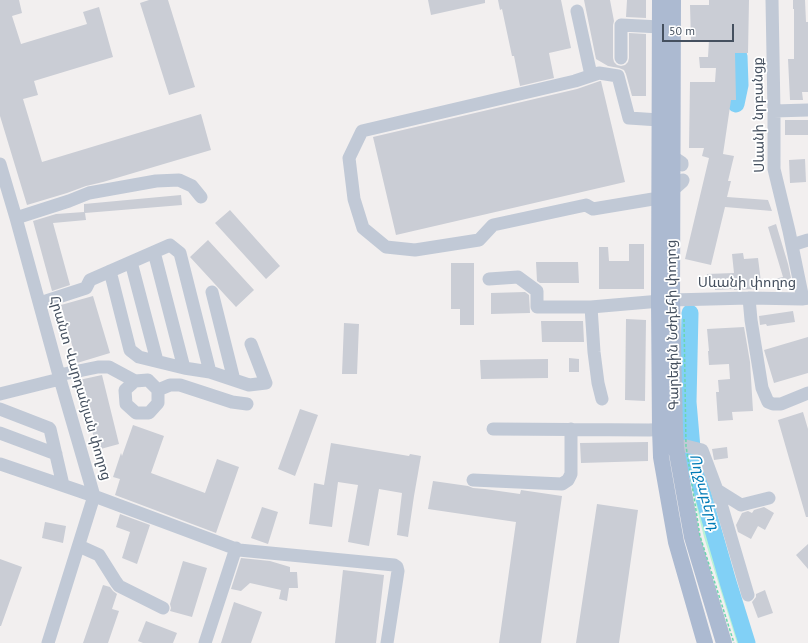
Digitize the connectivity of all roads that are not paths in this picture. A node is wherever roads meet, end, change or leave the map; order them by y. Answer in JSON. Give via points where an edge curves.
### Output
{"nodes":[{"id":1,"x":660,"y":0,"type":"edge"},
{"id":2,"x":673,"y":0,"type":"edge"},
{"id":3,"x":772,"y":0,"type":"edge"},
{"id":4,"x":577,"y":11,"type":"dead end"},
{"id":5,"x":660,"y":27,"type":"junction"},
{"id":6,"x":621,"y":58,"type":"dead end"},
{"id":7,"x":591,"y":75,"type":"junction"},
{"id":8,"x":808,"y":110,"type":"edge"},
{"id":9,"x":774,"y":111,"type":"junction"},
{"id":10,"x":659,"y":120,"type":"junction"},
{"id":11,"x":0,"y":164,"type":"edge"},
{"id":12,"x":201,"y":197,"type":"dead end"},
{"id":13,"x":659,"y":198,"type":"junction"},
{"id":14,"x":16,"y":218,"type":"junction"},
{"id":15,"x":808,"y":240,"type":"edge"},
{"id":16,"x":792,"y":245,"type":"junction"},
{"id":17,"x":154,"y":252,"type":"junction"},
{"id":18,"x":131,"y":262,"type":"junction"},
{"id":19,"x":110,"y":271,"type":"junction"},
{"id":20,"x":489,"y":279,"type":"dead end"},
{"id":21,"x":212,"y":292,"type":"dead end"},
{"id":22,"x":748,"y":298,"type":"junction"},
{"id":23,"x":806,"y":298,"type":"edge"},
{"id":24,"x":666,"y":301,"type":"junction"},
{"id":25,"x":40,"y":303,"type":"junction"},
{"id":26,"x":591,"y":307,"type":"junction"},
{"id":27,"x":251,"y":344,"type":"dead end"},
{"id":28,"x":157,"y":361,"type":"junction"},
{"id":29,"x":184,"y":368,"type":"junction"},
{"id":30,"x":210,"y":372,"type":"junction"},
{"id":31,"x":60,"y":377,"type":"junction"},
{"id":32,"x":234,"y":380,"type":"junction"},
{"id":33,"x":135,"y":381,"type":"junction"},
{"id":34,"x":158,"y":390,"type":"junction"},
{"id":35,"x":808,"y":393,"type":"edge"},
{"id":36,"x":0,"y":394,"type":"edge"},
{"id":37,"x":602,"y":399,"type":"dead end"},
{"id":38,"x":247,"y":404,"type":"dead end"},
{"id":39,"x":0,"y":410,"type":"edge"},
{"id":40,"x":493,"y":429,"type":"dead end"},
{"id":41,"x":571,"y":429,"type":"junction"},
{"id":42,"x":667,"y":429,"type":"junction"},
{"id":43,"x":0,"y":434,"type":"edge"},
{"id":44,"x":688,"y":448,"type":"junction"},
{"id":45,"x":56,"y":454,"type":"junction"},
{"id":46,"x":0,"y":464,"type":"edge"},
{"id":47,"x":473,"y":480,"type":"dead end"},
{"id":48,"x":63,"y":486,"type":"junction"},
{"id":49,"x":717,"y":490,"type":"junction"},
{"id":50,"x":94,"y":496,"type":"junction"},
{"id":51,"x":769,"y":498,"type":"dead end"},
{"id":52,"x":79,"y":546,"type":"junction"},
{"id":53,"x":236,"y":548,"type":"junction"},
{"id":54,"x":748,"y":595,"type":"dead end"},
{"id":55,"x":163,"y":608,"type":"dead end"},
{"id":56,"x":48,"y":643,"type":"edge"},
{"id":57,"x":204,"y":643,"type":"edge"},
{"id":58,"x":387,"y":643,"type":"edge"},
{"id":59,"x":705,"y":643,"type":"edge"},
{"id":60,"x":724,"y":643,"type":"edge"}],
"edges":[{"from":1,"to":5,"type":"main road","name":"Գարեգին Նժդեհի փողոց"},
{"from":2,"to":24,"type":"main road","name":"Գարեգին Նժդեհի փողոց","via":[[678,185]]},
{"from":3,"to":9,"type":"street","name":"Սևանի նրբանցք"},
{"from":4,"to":7,"type":"street"},
{"from":5,"to":6,"type":"street","via":[[621,25]]},
{"from":5,"to":10,"type":"main road","name":"Գարեգին Նժդեհի փողոց"},
{"from":7,"to":10,"type":"street","via":[[599,73],[618,76],[629,118]]},
{"from":7,"to":13,"type":"street","via":[[575,81],[362,130],[349,158],[354,200],[363,228],[386,247],[415,250],[478,240],[493,225],[586,205],[593,208]]},
{"from":8,"to":9,"type":"street"},
{"from":9,"to":16,"type":"street","name":"Սևանի նրբանցք","via":[[774,169]]},
{"from":10,"to":13,"type":"main road","name":"Գարեգին Նժդեհի փողոց"},
{"from":11,"to":14,"type":"street","name":"Հրանտ Վարդանյան փողոց"},
{"from":12,"to":14,"type":"street","via":[[192,186],[179,180],[156,182],[89,193]]},
{"from":13,"to":24,"type":"main road","name":"Գարեգին Նժդեհի փողոց"},
{"from":14,"to":25,"type":"street","name":"Հրանտ Վարդանյան փողոց"},
{"from":15,"to":16,"type":"street"},
{"from":16,"to":23,"type":"street","name":"Սևանի նրբանցք"},
{"from":17,"to":18,"type":"street"},
{"from":17,"to":29,"type":"street"},
{"from":17,"to":30,"type":"street","via":[[170,245],[180,253]]},
{"from":18,"to":19,"type":"street"},
{"from":18,"to":28,"type":"street"},
{"from":19,"to":25,"type":"street","via":[[90,280],[86,288]]},
{"from":19,"to":28,"type":"street","via":[[130,350],[139,357]]},
{"from":20,"to":26,"type":"street","name":"Սևանի փողոց","via":[[518,278],[537,291],[537,307]]},
{"from":21,"to":32,"type":"street"},
{"from":22,"to":23,"type":"street","name":"Սևանի փողոց"},
{"from":22,"to":24,"type":"street","name":"Սևանի փողոց"},
{"from":22,"to":35,"type":"street","via":[[762,388],[768,402],[781,404]]},
{"from":24,"to":26,"type":"street","name":"Սևանի փողոց"},
{"from":24,"to":42,"type":"main road","name":"Գարեգին Նժդեհի փողոց"},
{"from":25,"to":31,"type":"street","name":"Հրանտ Վարդանյան փողոց"},
{"from":26,"to":37,"type":"street","via":[[594,352]]},
{"from":27,"to":32,"type":"street","via":[[266,383],[249,385]]},
{"from":28,"to":29,"type":"street"},
{"from":29,"to":30,"type":"street"},
{"from":30,"to":32,"type":"street"},
{"from":31,"to":33,"type":"street","via":[[98,367],[109,367]]},
{"from":31,"to":36,"type":"street"},
{"from":31,"to":50,"type":"street","name":"Հրանտ Վարդանյան փողոց"},
{"from":33,"to":34,"type":"street","via":[[148,380]]},
{"from":33,"to":34,"type":"street","via":[[126,390],[126,404],[136,413],[149,413],[158,403]]},
{"from":34,"to":38,"type":"street","via":[[170,385],[180,385],[232,402]]},
{"from":39,"to":45,"type":"street","via":[[49,428]]},
{"from":40,"to":41,"type":"street"},
{"from":41,"to":42,"type":"street"},
{"from":41,"to":47,"type":"street","via":[[570,474],[568,480],[562,484]]},
{"from":42,"to":44,"type":"main road","name":"Գարեգին Նժդեհի փողոց"},
{"from":42,"to":59,"type":"main road","name":"Գարեգին Նժդեհի փողոց","via":[[661,457],[676,542]]},
{"from":43,"to":45,"type":"street"},
{"from":44,"to":49,"type":"street"},
{"from":44,"to":60,"type":"main road","name":"Գարեգին Նժդեհի փողոց","via":[[692,537]]},
{"from":45,"to":48,"type":"street"},
{"from":46,"to":48,"type":"street"},
{"from":48,"to":50,"type":"street"},
{"from":49,"to":51,"type":"street","via":[[741,505]]},
{"from":49,"to":54,"type":"street"},
{"from":50,"to":52,"type":"street","name":"Հրանտ Վարդանյան փողոց"},
{"from":50,"to":53,"type":"street"},
{"from":52,"to":55,"type":"street","via":[[100,555],[119,586]]},
{"from":52,"to":56,"type":"street","name":"Հրանտ Վարդանյան փողոց"},
{"from":53,"to":57,"type":"street"},
{"from":53,"to":58,"type":"street","via":[[397,567]]}]}
